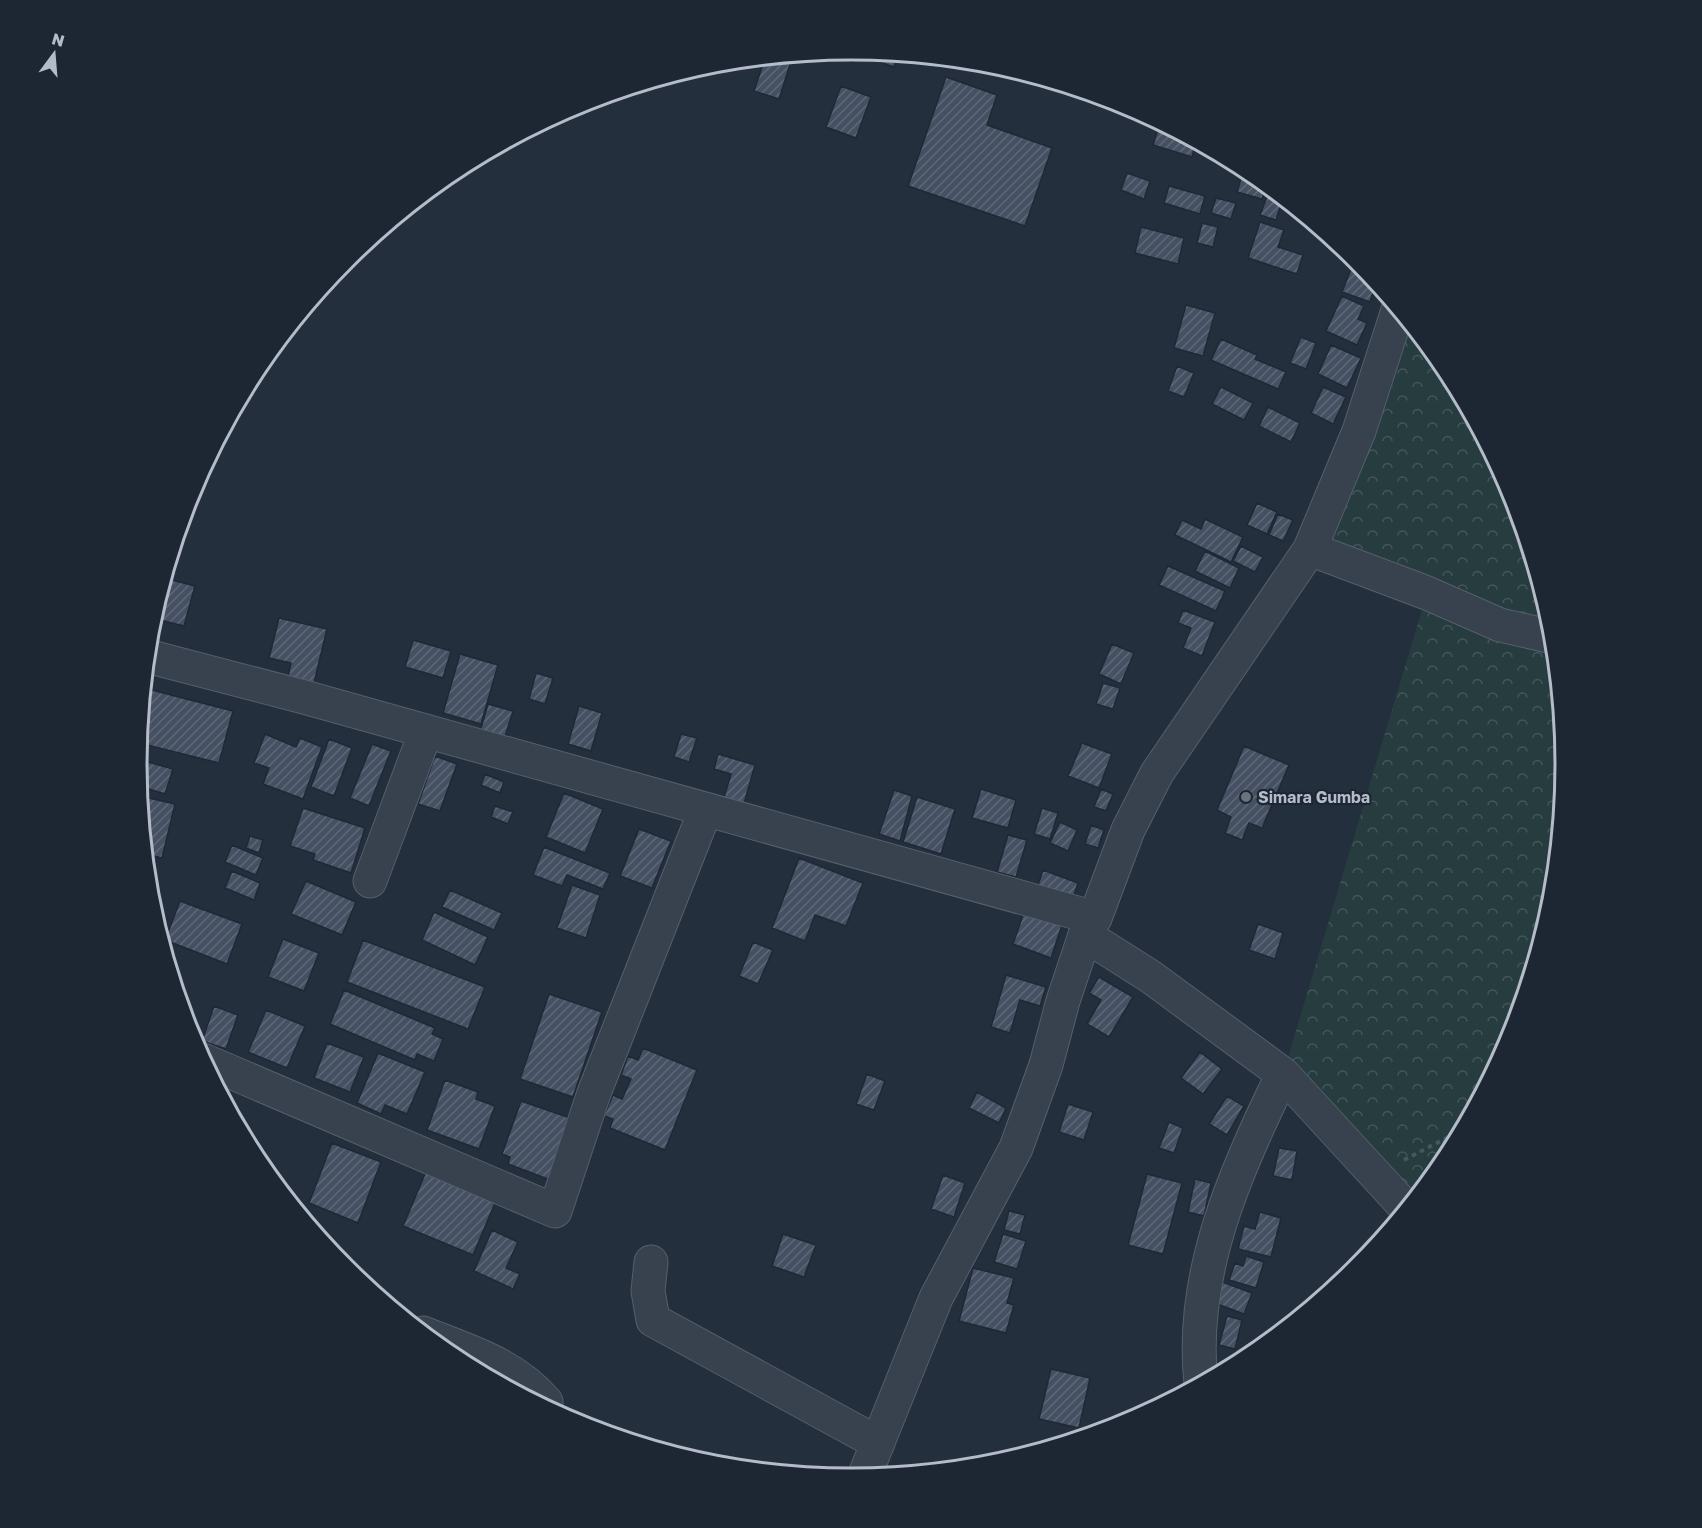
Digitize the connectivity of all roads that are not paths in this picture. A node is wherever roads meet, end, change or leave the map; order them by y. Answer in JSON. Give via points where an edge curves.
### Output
{"nodes":[{"id":1,"x":1395,"y":318,"type":"edge"},
{"id":2,"x":1310,"y":549,"type":"junction"},
{"id":3,"x":1542,"y":635,"type":"edge"},
{"id":4,"x":155,"y":658,"type":"edge"},
{"id":5,"x":426,"y":731,"type":"junction"},
{"id":6,"x":705,"y":810,"type":"junction"},
{"id":7,"x":370,"y":881,"type":"dead end"},
{"id":8,"x":1090,"y":927,"type":"junction"},
{"id":9,"x":216,"y":1065,"type":"edge"},
{"id":10,"x":1283,"y":1074,"type":"junction"},
{"id":11,"x":1401,"y":1203,"type":"edge"},
{"id":12,"x":651,"y":1262,"type":"dead end"},
{"id":13,"x":457,"y":1347,"type":"edge"},
{"id":14,"x":1201,"y":1375,"type":"edge"},
{"id":15,"x":540,"y":1395,"type":"edge"},
{"id":16,"x":878,"y":1443,"type":"junction"},
{"id":17,"x":868,"y":1467,"type":"edge"}],
"edges":[{"from":1,"to":2,"type":"street","via":[[1359,431]]},
{"from":2,"to":3,"type":"street","via":[[1427,592],[1500,625]]},
{"from":2,"to":8,"type":"street","via":[[1157,773],[1128,830]]},
{"from":4,"to":5,"type":"street"},
{"from":5,"to":6,"type":"street"},
{"from":5,"to":7,"type":"street"},
{"from":6,"to":8,"type":"street"},
{"from":6,"to":9,"type":"street","via":[[594,1093],[555,1211]]},
{"from":8,"to":10,"type":"street"},
{"from":8,"to":16,"type":"street","via":[[1016,1148],[936,1298]]},
{"from":10,"to":11,"type":"street"},
{"from":10,"to":14,"type":"street","via":[[1245,1151],[1205,1279],[1198,1349]]},
{"from":12,"to":16,"type":"street","via":[[648,1291],[653,1320]]},
{"from":13,"to":15,"type":"street","via":[[508,1368]]},
{"from":16,"to":17,"type":"street"}]}
